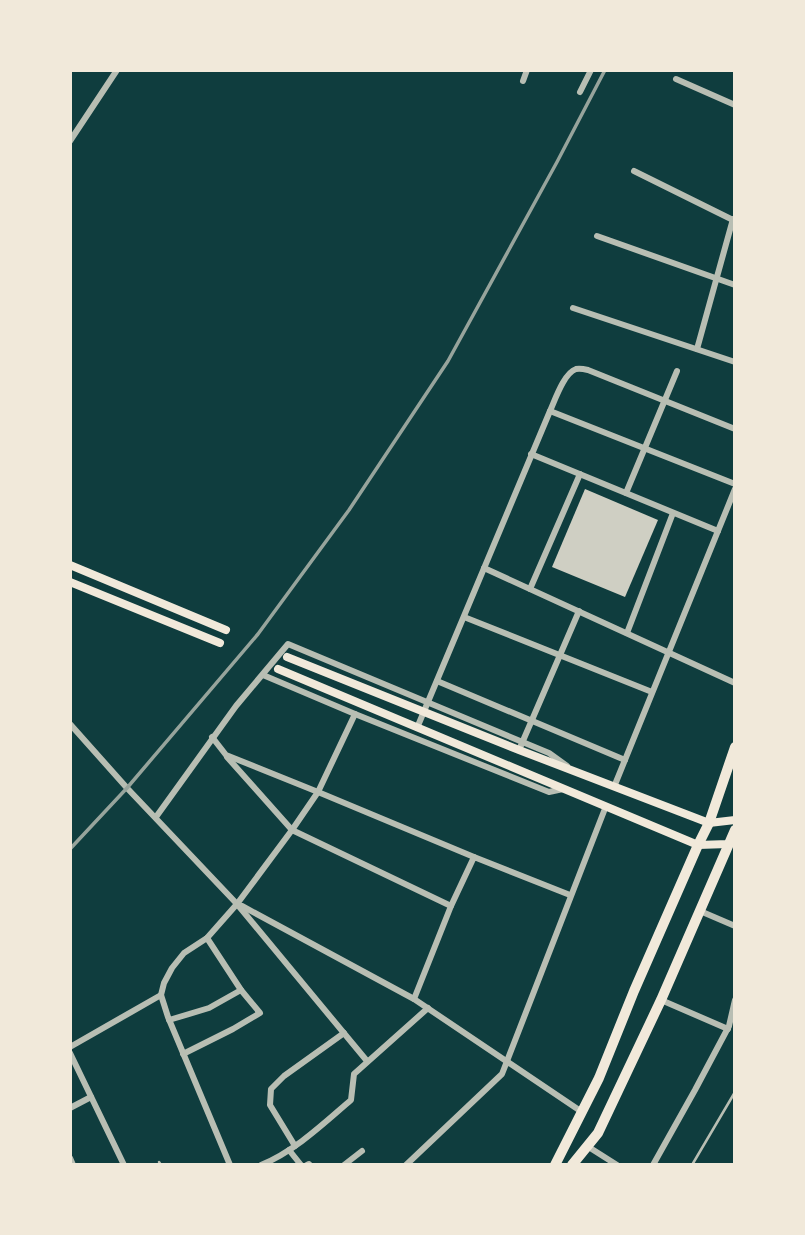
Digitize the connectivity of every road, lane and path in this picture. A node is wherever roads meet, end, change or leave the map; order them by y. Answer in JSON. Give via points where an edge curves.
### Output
{"nodes":[{"id":1,"x":117,"y":70,"type":"edge"},
{"id":2,"x":527,"y":70,"type":"edge"},
{"id":3,"x":591,"y":70,"type":"edge"},
{"id":4,"x":676,"y":79,"type":"dead end"},
{"id":5,"x":523,"y":81,"type":"dead end"},
{"id":6,"x":580,"y":92,"type":"dead end"},
{"id":7,"x":735,"y":105,"type":"edge"},
{"id":8,"x":70,"y":141,"type":"edge"},
{"id":9,"x":634,"y":172,"type":"dead end"},
{"id":10,"x":734,"y":220,"type":"edge"},
{"id":11,"x":597,"y":236,"type":"dead end"},
{"id":12,"x":717,"y":278,"type":"junction"},
{"id":13,"x":735,"y":285,"type":"edge"},
{"id":14,"x":573,"y":308,"type":"dead end"},
{"id":15,"x":697,"y":349,"type":"junction"},
{"id":16,"x":735,"y":362,"type":"edge"},
{"id":17,"x":677,"y":371,"type":"dead end"},
{"id":18,"x":665,"y":401,"type":"junction"},
{"id":19,"x":550,"y":411,"type":"junction"},
{"id":20,"x":735,"y":429,"type":"edge"},
{"id":21,"x":645,"y":449,"type":"junction"},
{"id":22,"x":531,"y":454,"type":"junction"},
{"id":23,"x":579,"y":474,"type":"junction"},
{"id":24,"x":735,"y":487,"type":"edge"},
{"id":25,"x":626,"y":493,"type":"junction"},
{"id":26,"x":673,"y":513,"type":"junction"},
{"id":27,"x":718,"y":531,"type":"junction"},
{"id":28,"x":70,"y":565,"type":"edge"},
{"id":29,"x":484,"y":568,"type":"junction"},
{"id":30,"x":70,"y":582,"type":"edge"},
{"id":31,"x":530,"y":589,"type":"junction"},
{"id":32,"x":579,"y":611,"type":"junction"},
{"id":33,"x":464,"y":617,"type":"junction"},
{"id":34,"x":226,"y":631,"type":"dead end"},
{"id":35,"x":627,"y":633,"type":"junction"},
{"id":36,"x":220,"y":643,"type":"dead end"},
{"id":37,"x":668,"y":652,"type":"junction"},
{"id":38,"x":561,"y":655,"type":"junction"},
{"id":39,"x":287,"y":657,"type":"dead end"},
{"id":40,"x":278,"y":669,"type":"dead end"},
{"id":41,"x":263,"y":675,"type":"junction"},
{"id":42,"x":437,"y":681,"type":"junction"},
{"id":43,"x":735,"y":683,"type":"edge"},
{"id":44,"x":652,"y":692,"type":"junction"},
{"id":45,"x":428,"y":702,"type":"junction"},
{"id":46,"x":424,"y":711,"type":"junction"},
{"id":47,"x":355,"y":714,"type":"junction"},
{"id":48,"x":531,"y":720,"type":"junction"},
{"id":49,"x":70,"y":724,"type":"edge"},
{"id":50,"x":417,"y":728,"type":"junction"},
{"id":51,"x":212,"y":737,"type":"junction"},
{"id":52,"x":520,"y":746,"type":"junction"},
{"id":53,"x":735,"y":747,"type":"edge"},
{"id":54,"x":226,"y":755,"type":"junction"},
{"id":55,"x":625,"y":760,"type":"junction"},
{"id":56,"x":614,"y":787,"type":"junction"},
{"id":57,"x":564,"y":789,"type":"junction"},
{"id":58,"x":318,"y":792,"type":"junction"},
{"id":59,"x":606,"y":806,"type":"junction"},
{"id":60,"x":156,"y":817,"type":"junction"},
{"id":61,"x":735,"y":820,"type":"edge"},
{"id":62,"x":709,"y":823,"type":"junction"},
{"id":63,"x":292,"y":830,"type":"junction"},
{"id":64,"x":735,"y":830,"type":"edge"},
{"id":65,"x":731,"y":843,"type":"edge"},
{"id":66,"x":698,"y":845,"type":"junction"},
{"id":67,"x":474,"y":857,"type":"junction"},
{"id":68,"x":570,"y":895,"type":"junction"},
{"id":69,"x":237,"y":904,"type":"junction"},
{"id":70,"x":451,"y":906,"type":"junction"},
{"id":71,"x":700,"y":911,"type":"junction"},
{"id":72,"x":735,"y":926,"type":"edge"},
{"id":73,"x":207,"y":938,"type":"junction"},
{"id":74,"x":241,"y":990,"type":"junction"},
{"id":75,"x":161,"y":995,"type":"junction"},
{"id":76,"x":414,"y":999,"type":"junction"},
{"id":77,"x":661,"y":1000,"type":"junction"},
{"id":78,"x":735,"y":1000,"type":"edge"},
{"id":79,"x":428,"y":1008,"type":"junction"},
{"id":80,"x":169,"y":1020,"type":"junction"},
{"id":81,"x":727,"y":1029,"type":"junction"},
{"id":82,"x":344,"y":1033,"type":"junction"},
{"id":83,"x":70,"y":1047,"type":"edge"},
{"id":84,"x":70,"y":1053,"type":"edge"},
{"id":85,"x":183,"y":1054,"type":"junction"},
{"id":86,"x":367,"y":1061,"type":"junction"},
{"id":87,"x":507,"y":1063,"type":"junction"},
{"id":88,"x":735,"y":1092,"type":"edge"},
{"id":89,"x":91,"y":1097,"type":"junction"},
{"id":90,"x":70,"y":1108,"type":"edge"},
{"id":91,"x":582,"y":1112,"type":"junction"},
{"id":92,"x":587,"y":1146,"type":"junction"},
{"id":93,"x":292,"y":1148,"type":"junction"},
{"id":94,"x":362,"y":1151,"type":"dead end"},
{"id":95,"x":70,"y":1158,"type":"edge"},
{"id":96,"x":73,"y":1165,"type":"edge"},
{"id":97,"x":124,"y":1165,"type":"edge"},
{"id":98,"x":230,"y":1165,"type":"edge"},
{"id":99,"x":261,"y":1165,"type":"edge"},
{"id":100,"x":301,"y":1165,"type":"edge"},
{"id":101,"x":344,"y":1165,"type":"edge"},
{"id":102,"x":406,"y":1165,"type":"edge"},
{"id":103,"x":555,"y":1165,"type":"edge"},
{"id":104,"x":572,"y":1165,"type":"edge"},
{"id":105,"x":617,"y":1165,"type":"edge"},
{"id":106,"x":653,"y":1165,"type":"edge"},
{"id":107,"x":692,"y":1165,"type":"edge"}],
"edges":[{"from":1,"to":8,"type":"street"},
{"from":2,"to":5,"type":"street"},
{"from":3,"to":6,"type":"street"},
{"from":4,"to":7,"type":"street"},
{"from":9,"to":10,"type":"street"},
{"from":10,"to":12,"type":"street"},
{"from":11,"to":12,"type":"street"},
{"from":12,"to":13,"type":"street"},
{"from":12,"to":15,"type":"street"},
{"from":14,"to":15,"type":"street"},
{"from":15,"to":16,"type":"street"},
{"from":17,"to":18,"type":"street"},
{"from":18,"to":19,"type":"street","via":[[580,368],[571,372]]},
{"from":18,"to":20,"type":"street"},
{"from":18,"to":21,"type":"street"},
{"from":19,"to":21,"type":"street"},
{"from":19,"to":22,"type":"street"},
{"from":21,"to":24,"type":"street"},
{"from":21,"to":25,"type":"street"},
{"from":22,"to":23,"type":"street"},
{"from":22,"to":29,"type":"street"},
{"from":23,"to":25,"type":"street"},
{"from":23,"to":31,"type":"street"},
{"from":24,"to":27,"type":"street"},
{"from":25,"to":26,"type":"street"},
{"from":26,"to":27,"type":"street"},
{"from":26,"to":35,"type":"street"},
{"from":27,"to":37,"type":"street"},
{"from":28,"to":34,"type":"main road"},
{"from":29,"to":31,"type":"street"},
{"from":29,"to":33,"type":"street"},
{"from":30,"to":36,"type":"main road"},
{"from":31,"to":32,"type":"street"},
{"from":32,"to":35,"type":"street"},
{"from":32,"to":38,"type":"street"},
{"from":33,"to":38,"type":"street"},
{"from":33,"to":42,"type":"street"},
{"from":35,"to":37,"type":"street"},
{"from":37,"to":43,"type":"street"},
{"from":37,"to":44,"type":"street"},
{"from":38,"to":44,"type":"street"},
{"from":38,"to":48,"type":"street"},
{"from":39,"to":46,"type":"main road"},
{"from":40,"to":50,"type":"main road"},
{"from":41,"to":45,"type":"street","via":[[288,644]]},
{"from":41,"to":47,"type":"street"},
{"from":41,"to":51,"type":"street"},
{"from":42,"to":45,"type":"street"},
{"from":42,"to":48,"type":"street"},
{"from":44,"to":55,"type":"street"},
{"from":45,"to":46,"type":"street"},
{"from":45,"to":52,"type":"street"},
{"from":46,"to":50,"type":"street"},
{"from":46,"to":52,"type":"main road"},
{"from":47,"to":57,"type":"street","via":[[549,792]]},
{"from":47,"to":58,"type":"street"},
{"from":48,"to":52,"type":"street"},
{"from":48,"to":55,"type":"street"},
{"from":49,"to":60,"type":"street"},
{"from":50,"to":57,"type":"main road"},
{"from":51,"to":54,"type":"street"},
{"from":51,"to":60,"type":"street"},
{"from":52,"to":56,"type":"main road"},
{"from":53,"to":62,"type":"main road"},
{"from":54,"to":58,"type":"street"},
{"from":54,"to":63,"type":"street"},
{"from":55,"to":56,"type":"street"},
{"from":56,"to":62,"type":"main road"},
{"from":57,"to":59,"type":"main road"},
{"from":58,"to":63,"type":"street"},
{"from":58,"to":67,"type":"street"},
{"from":59,"to":66,"type":"main road"},
{"from":59,"to":68,"type":"street"},
{"from":60,"to":69,"type":"street"},
{"from":61,"to":62,"type":"main road"},
{"from":62,"to":66,"type":"main road"},
{"from":63,"to":69,"type":"street"},
{"from":63,"to":70,"type":"street"},
{"from":64,"to":65,"type":"main road"},
{"from":65,"to":66,"type":"main road"},
{"from":65,"to":71,"type":"main road"},
{"from":66,"to":91,"type":"main road"},
{"from":67,"to":68,"type":"street"},
{"from":67,"to":70,"type":"street"},
{"from":68,"to":87,"type":"street"},
{"from":69,"to":73,"type":"street"},
{"from":69,"to":76,"type":"street"},
{"from":69,"to":82,"type":"street"},
{"from":70,"to":76,"type":"street"},
{"from":71,"to":72,"type":"street"},
{"from":71,"to":77,"type":"main road"},
{"from":73,"to":74,"type":"street"},
{"from":73,"to":75,"type":"street","via":[[184,953],[164,982]]},
{"from":74,"to":80,"type":"street","via":[[209,1008]]},
{"from":74,"to":85,"type":"street","via":[[260,1013]]},
{"from":75,"to":80,"type":"street"},
{"from":75,"to":83,"type":"street"},
{"from":76,"to":79,"type":"street"},
{"from":77,"to":81,"type":"street"},
{"from":77,"to":92,"type":"main road","via":[[598,1133]]},
{"from":78,"to":81,"type":"street"},
{"from":79,"to":86,"type":"street"},
{"from":79,"to":87,"type":"street"},
{"from":80,"to":85,"type":"street"},
{"from":81,"to":106,"type":"street"},
{"from":82,"to":86,"type":"street"},
{"from":82,"to":93,"type":"street","via":[[271,1089],[270,1105]]},
{"from":84,"to":89,"type":"street"},
{"from":85,"to":98,"type":"street"},
{"from":86,"to":93,"type":"street","via":[[354,1074],[351,1100]]},
{"from":87,"to":91,"type":"street"},
{"from":87,"to":102,"type":"street","via":[[502,1074]]},
{"from":88,"to":107,"type":"lane"},
{"from":89,"to":90,"type":"street"},
{"from":89,"to":97,"type":"street"},
{"from":91,"to":103,"type":"main road"},
{"from":92,"to":104,"type":"main road"},
{"from":92,"to":105,"type":"street"},
{"from":93,"to":99,"type":"street"},
{"from":93,"to":100,"type":"street"},
{"from":94,"to":101,"type":"street"},
{"from":95,"to":96,"type":"street"}]}
